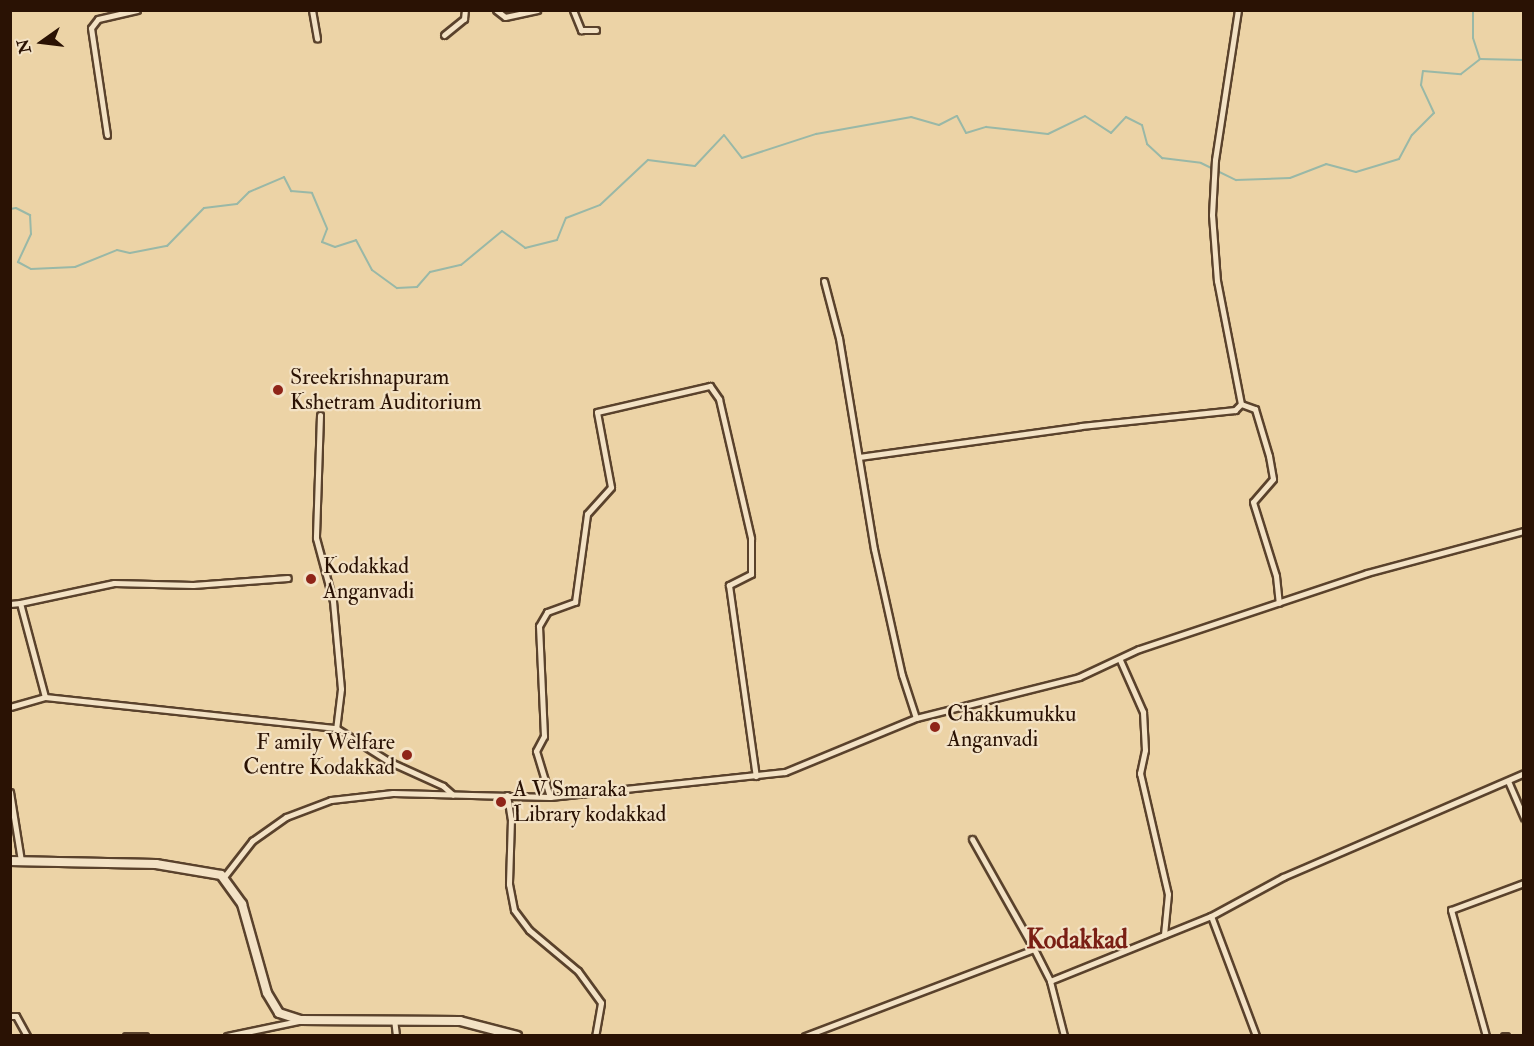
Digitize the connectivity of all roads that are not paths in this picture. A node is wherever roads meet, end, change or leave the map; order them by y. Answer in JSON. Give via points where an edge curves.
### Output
{"nodes":[{"id":1,"x":137,"y":10,"type":"edge"},
{"id":2,"x":312,"y":10,"type":"edge"},
{"id":3,"x":465,"y":10,"type":"edge"},
{"id":4,"x":496,"y":10,"type":"edge"},
{"id":5,"x":537,"y":10,"type":"edge"},
{"id":6,"x":573,"y":10,"type":"edge"},
{"id":7,"x":1238,"y":10,"type":"edge"},
{"id":8,"x":596,"y":30,"type":"dead end"},
{"id":9,"x":444,"y":35,"type":"dead end"},
{"id":10,"x":317,"y":39,"type":"dead end"},
{"id":11,"x":107,"y":135,"type":"dead end"},
{"id":12,"x":824,"y":281,"type":"dead end"},
{"id":13,"x":1240,"y":404,"type":"junction"},
{"id":14,"x":320,"y":415,"type":"dead end"},
{"id":15,"x":859,"y":457,"type":"junction"},
{"id":16,"x":1524,"y":531,"type":"edge"},
{"id":17,"x":288,"y":578,"type":"dead end"},
{"id":18,"x":20,"y":603,"type":"junction"},
{"id":19,"x":1279,"y":603,"type":"junction"},
{"id":20,"x":10,"y":604,"type":"edge"},
{"id":21,"x":1120,"y":660,"type":"junction"},
{"id":22,"x":45,"y":697,"type":"junction"},
{"id":23,"x":10,"y":707,"type":"edge"},
{"id":24,"x":916,"y":718,"type":"junction"},
{"id":25,"x":336,"y":728,"type":"junction"},
{"id":26,"x":1524,"y":773,"type":"edge"},
{"id":27,"x":756,"y":776,"type":"junction"},
{"id":28,"x":1508,"y":781,"type":"junction"},
{"id":29,"x":10,"y":792,"type":"edge"},
{"id":30,"x":453,"y":795,"type":"junction"},
{"id":31,"x":507,"y":795,"type":"junction"},
{"id":32,"x":550,"y":797,"type":"junction"},
{"id":33,"x":1524,"y":818,"type":"edge"},
{"id":34,"x":972,"y":839,"type":"dead end"},
{"id":35,"x":10,"y":861,"type":"edge"},
{"id":36,"x":21,"y":861,"type":"junction"},
{"id":37,"x":224,"y":877,"type":"junction"},
{"id":38,"x":1524,"y":883,"type":"edge"},
{"id":39,"x":1211,"y":916,"type":"junction"},
{"id":40,"x":1164,"y":935,"type":"junction"},
{"id":41,"x":1034,"y":949,"type":"junction"},
{"id":42,"x":1050,"y":981,"type":"junction"},
{"id":43,"x":10,"y":1016,"type":"edge"},
{"id":44,"x":394,"y":1018,"type":"junction"},
{"id":45,"x":300,"y":1020,"type":"junction"},
{"id":46,"x":27,"y":1035,"type":"edge"},
{"id":47,"x":126,"y":1035,"type":"edge"},
{"id":48,"x":145,"y":1035,"type":"edge"},
{"id":49,"x":227,"y":1035,"type":"edge"},
{"id":50,"x":396,"y":1035,"type":"edge"},
{"id":51,"x":517,"y":1035,"type":"edge"},
{"id":52,"x":596,"y":1035,"type":"edge"},
{"id":53,"x":805,"y":1035,"type":"edge"},
{"id":54,"x":1064,"y":1035,"type":"edge"},
{"id":55,"x":1256,"y":1035,"type":"edge"},
{"id":56,"x":1486,"y":1035,"type":"edge"}],
"edges":[{"from":1,"to":11,"type":"street","via":[[98,19],[91,28]]},
{"from":2,"to":10,"type":"street"},
{"from":3,"to":9,"type":"street","via":[[464,19]]},
{"from":4,"to":5,"type":"street","via":[[505,17]]},
{"from":6,"to":8,"type":"street","via":[[581,30]]},
{"from":7,"to":13,"type":"street","via":[[1214,174],[1215,265]]},
{"from":12,"to":15,"type":"street","via":[[839,338]]},
{"from":13,"to":15,"type":"street","via":[[1223,413],[1198,411]]},
{"from":13,"to":19,"type":"street","via":[[1255,409],[1269,456],[1273,479],[1253,502],[1276,576]]},
{"from":14,"to":25,"type":"street","via":[[316,538],[333,601],[341,689]]},
{"from":15,"to":24,"type":"street","via":[[874,549],[902,675]]},
{"from":16,"to":19,"type":"street","via":[[1367,573]]},
{"from":17,"to":18,"type":"street","via":[[193,585],[114,583]]},
{"from":18,"to":20,"type":"street"},
{"from":18,"to":22,"type":"street"},
{"from":19,"to":21,"type":"street","via":[[1139,649]]},
{"from":21,"to":24,"type":"street","via":[[1051,686]]},
{"from":21,"to":40,"type":"street","via":[[1143,712],[1145,750],[1140,772],[1168,894]]},
{"from":22,"to":23,"type":"street"},
{"from":22,"to":25,"type":"street"},
{"from":24,"to":27,"type":"street","via":[[785,772]]},
{"from":25,"to":30,"type":"street"},
{"from":26,"to":28,"type":"street"},
{"from":27,"to":32,"type":"street"},
{"from":27,"to":32,"type":"street","via":[[729,585],[751,574],[751,538],[719,399],[710,386],[597,412],[611,487],[587,514],[575,602],[547,612],[539,626],[544,736],[536,751]]},
{"from":28,"to":33,"type":"street"},
{"from":28,"to":39,"type":"street","via":[[1283,877]]},
{"from":29,"to":36,"type":"street"},
{"from":30,"to":31,"type":"street"},
{"from":30,"to":37,"type":"street","via":[[393,793],[331,800],[286,817],[252,841]]},
{"from":31,"to":32,"type":"street"},
{"from":31,"to":52,"type":"street","via":[[511,819],[509,885],[514,910],[529,930],[578,971],[601,1003]]},
{"from":34,"to":41,"type":"street"},
{"from":35,"to":36,"type":"main road"},
{"from":36,"to":37,"type":"main road","via":[[156,864]]},
{"from":37,"to":45,"type":"main road","via":[[242,904],[267,993],[279,1013]]},
{"from":38,"to":56,"type":"street","via":[[1451,910]]},
{"from":39,"to":40,"type":"street"},
{"from":39,"to":55,"type":"street"},
{"from":40,"to":42,"type":"street"},
{"from":41,"to":42,"type":"street"},
{"from":41,"to":53,"type":"street"},
{"from":42,"to":54,"type":"street"},
{"from":43,"to":46,"type":"street","via":[[16,1016]]},
{"from":44,"to":45,"type":"main road"},
{"from":44,"to":50,"type":"street"},
{"from":44,"to":51,"type":"main road","via":[[459,1021]]},
{"from":45,"to":49,"type":"street"},
{"from":47,"to":48,"type":"street"}]}
